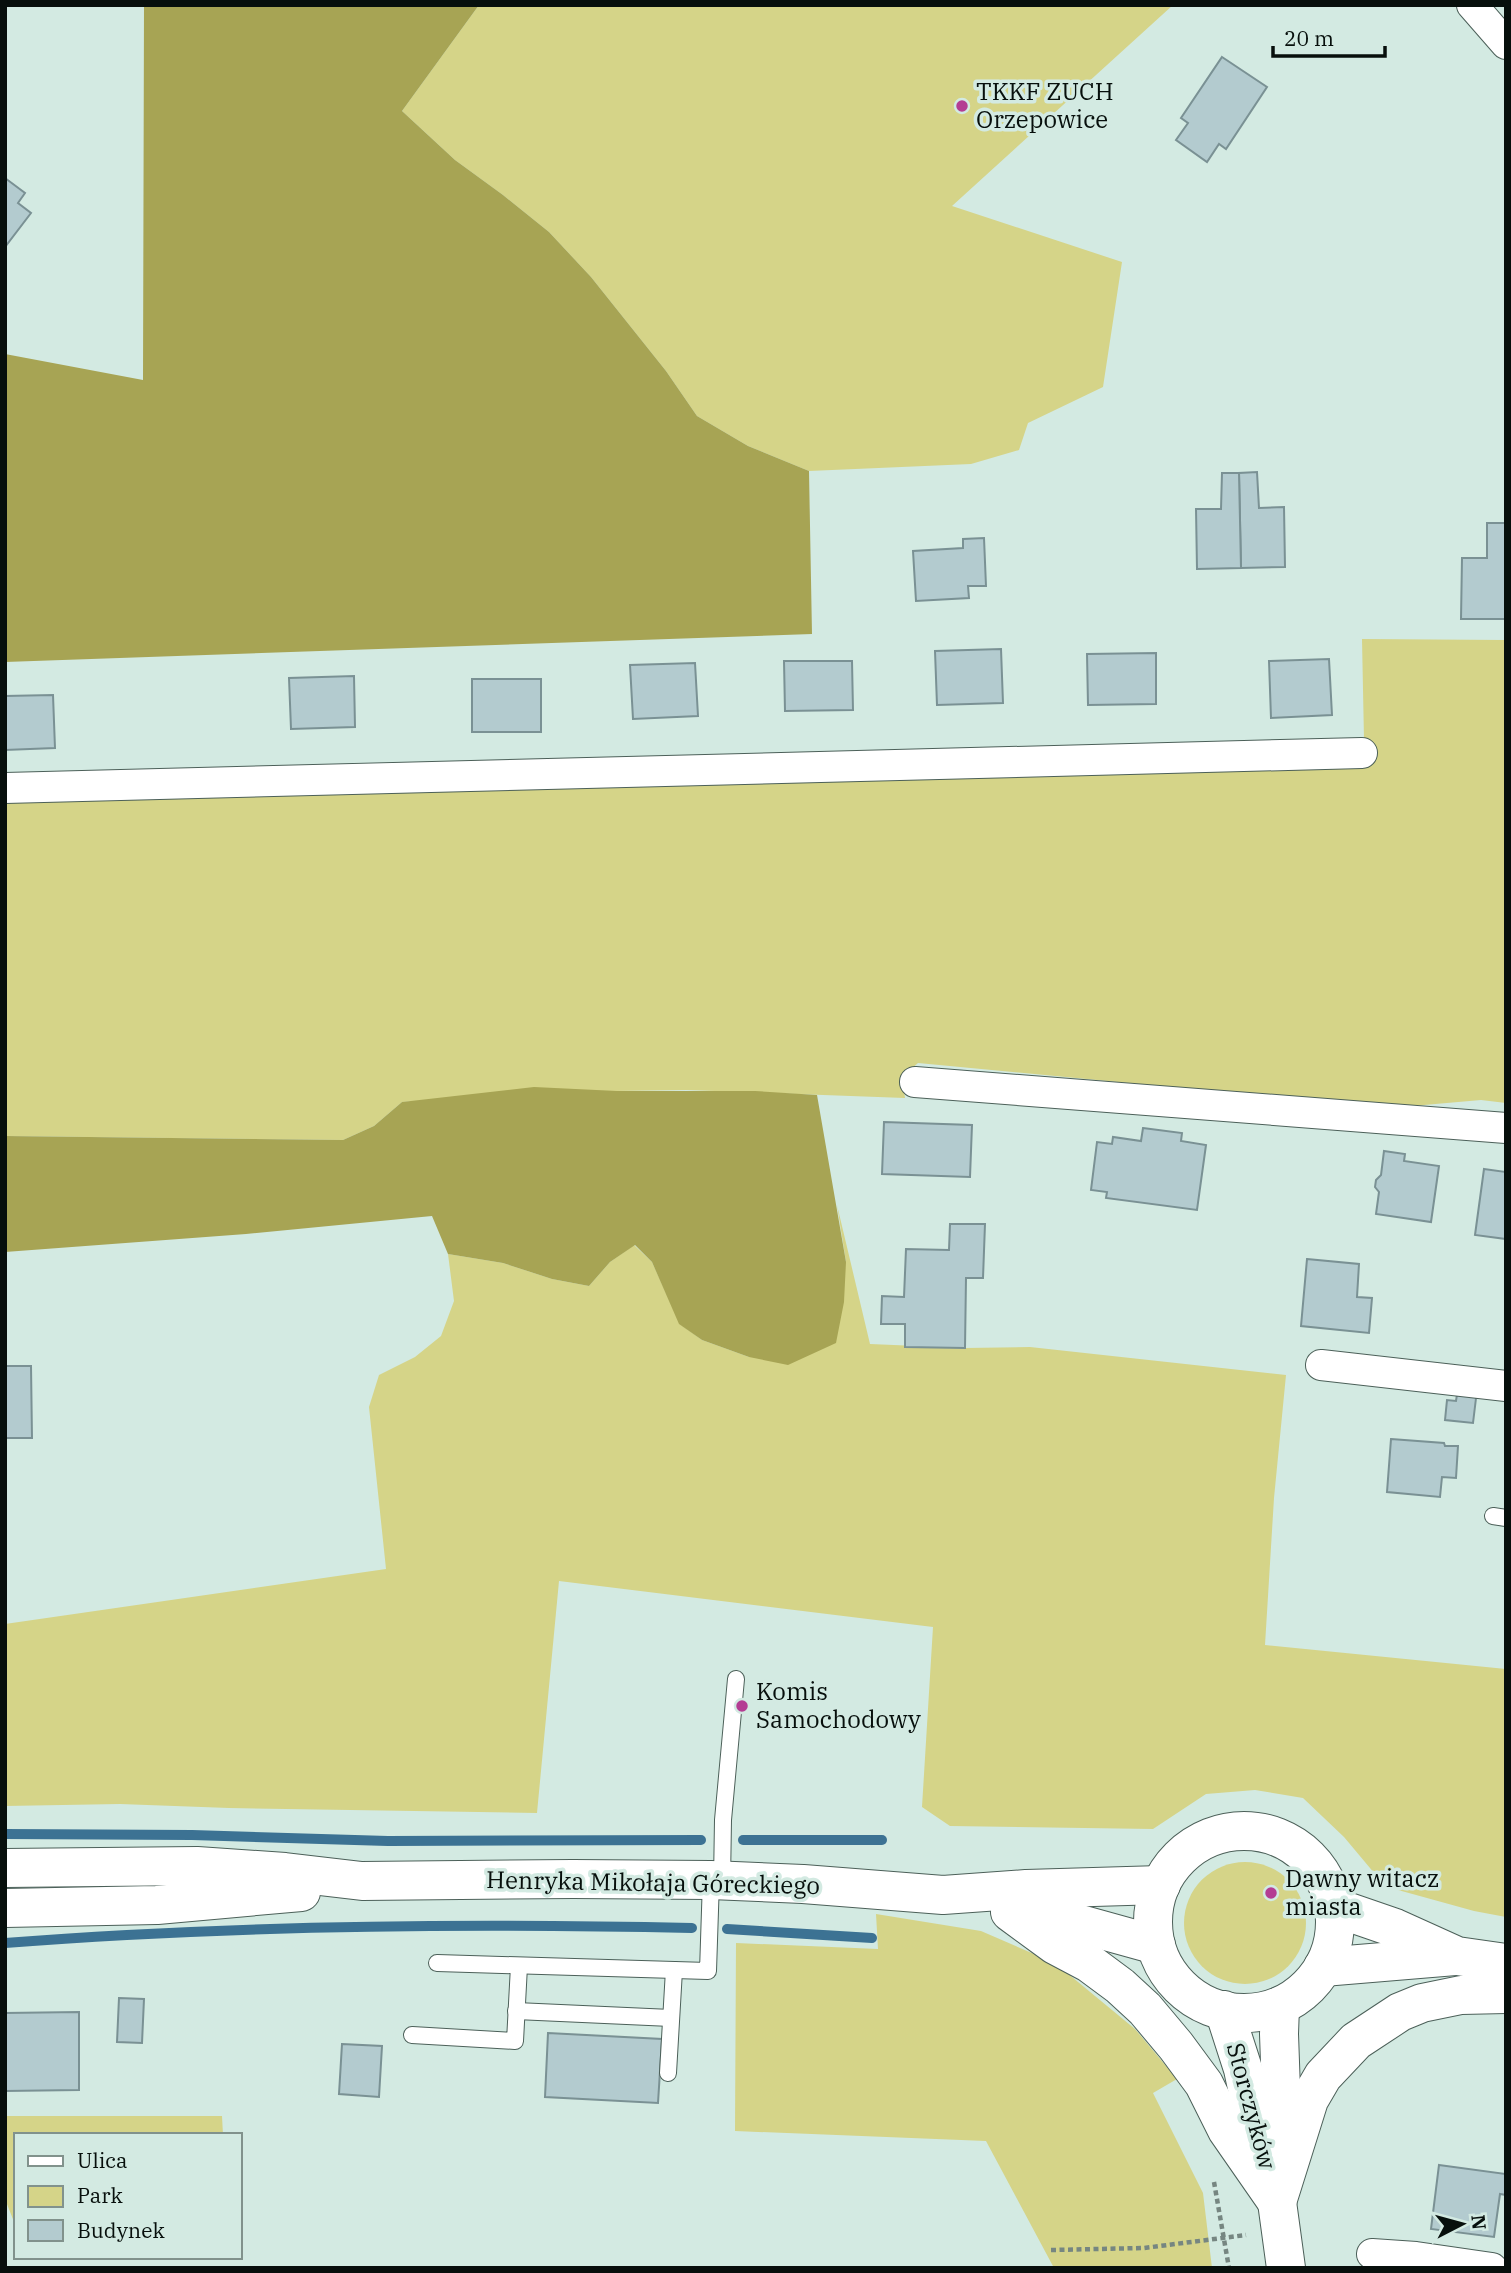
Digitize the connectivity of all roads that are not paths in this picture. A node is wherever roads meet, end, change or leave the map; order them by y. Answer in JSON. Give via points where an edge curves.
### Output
{"nodes":[{"id":1,"x":1472,"y":5,"type":"edge"},
{"id":2,"x":1506,"y":44,"type":"edge"},
{"id":3,"x":1362,"y":753,"type":"dead end"},
{"id":4,"x":5,"y":788,"type":"edge"},
{"id":5,"x":915,"y":1082,"type":"dead end"},
{"id":6,"x":1506,"y":1128,"type":"edge"},
{"id":7,"x":1321,"y":1366,"type":"dead end"},
{"id":8,"x":1506,"y":1386,"type":"edge"},
{"id":9,"x":736,"y":1679,"type":"dead end"},
{"id":10,"x":5,"y":1868,"type":"edge"},
{"id":11,"x":716,"y":1880,"type":"junction"},
{"id":12,"x":362,"y":1881,"type":"junction"},
{"id":13,"x":1161,"y":1885,"type":"junction"},
{"id":14,"x":943,"y":1895,"type":"junction"},
{"id":15,"x":1334,"y":1907,"type":"junction"},
{"id":16,"x":5,"y":1908,"type":"edge"},
{"id":17,"x":1010,"y":1912,"type":"junction"},
{"id":18,"x":1156,"y":1945,"type":"junction"},
{"id":19,"x":1457,"y":1956,"type":"junction"},
{"id":20,"x":437,"y":1964,"type":"dead end"},
{"id":21,"x":1506,"y":1964,"type":"edge"},
{"id":22,"x":519,"y":1966,"type":"junction"},
{"id":23,"x":1323,"y":1967,"type":"junction"},
{"id":24,"x":674,"y":1970,"type":"junction"},
{"id":25,"x":1506,"y":1993,"type":"edge"},
{"id":26,"x":1280,"y":2006,"type":"junction"},
{"id":27,"x":1224,"y":2010,"type":"junction"},
{"id":28,"x":516,"y":2011,"type":"junction"},
{"id":29,"x":671,"y":2018,"type":"junction"},
{"id":30,"x":412,"y":2035,"type":"dead end"},
{"id":31,"x":668,"y":2073,"type":"dead end"},
{"id":32,"x":1277,"y":2202,"type":"junction"},
{"id":33,"x":1372,"y":2254,"type":"dead end"},
{"id":34,"x":1286,"y":2268,"type":"edge"},
{"id":35,"x":1493,"y":2268,"type":"edge"}],
"edges":[{"from":1,"to":2,"type":"street"},
{"from":3,"to":4,"type":"street"},
{"from":5,"to":6,"type":"street"},
{"from":7,"to":8,"type":"street"},
{"from":9,"to":11,"type":"lane"},
{"from":10,"to":12,"type":"main road","name":"Henryka Mikołaja Góreckiego","via":[[197,1866]]},
{"from":11,"to":12,"type":"main road","name":"Henryka Mikołaja Góreckiego"},
{"from":11,"to":14,"type":"main road","name":"Henryka Mikołaja Góreckiego"},
{"from":11,"to":24,"type":"lane","via":[[708,1971]]},
{"from":12,"to":16,"type":"main road","name":"Henryka Mikołaja Góreckiego","via":[[285,1894],[189,1902]]},
{"from":13,"to":14,"type":"main road","name":"Henryka Mikołaja Góreckiego"},
{"from":13,"to":15,"type":"main road","via":[[1173,1865],[1199,1843],[1216,1835],[1250,1831],[1298,1848],[1322,1874]]},
{"from":13,"to":18,"type":"main road","via":[[1154,1913]]},
{"from":14,"to":17,"type":"main road","name":"Henryka Mikołaja Góreckiego"},
{"from":15,"to":19,"type":"main road"},
{"from":15,"to":23,"type":"main road","via":[[1335,1932]]},
{"from":17,"to":18,"type":"main road","name":"Henryka Mikołaja Góreckiego","via":[[1073,1922]]},
{"from":17,"to":32,"type":"main road","via":[[1089,1963],[1144,2009],[1204,2084],[1227,2130]]},
{"from":18,"to":27,"type":"main road","via":[[1180,1985],[1205,2004]]},
{"from":19,"to":21,"type":"main road"},
{"from":19,"to":23,"type":"main road"},
{"from":20,"to":22,"type":"lane"},
{"from":22,"to":24,"type":"lane"},
{"from":22,"to":28,"type":"lane"},
{"from":23,"to":26,"type":"main road","via":[[1305,1990]]},
{"from":24,"to":29,"type":"lane"},
{"from":25,"to":32,"type":"main road","via":[[1422,2003],[1356,2041],[1309,2100]]},
{"from":26,"to":27,"type":"main road","via":[[1250,2013]]},
{"from":26,"to":32,"type":"main road","name":"Storczyków"},
{"from":27,"to":32,"type":"main road","name":"Storczyków"},
{"from":28,"to":29,"type":"lane"},
{"from":28,"to":30,"type":"lane","via":[[515,2041]]},
{"from":29,"to":31,"type":"lane"},
{"from":32,"to":34,"type":"main road","name":"Storczyków"},
{"from":33,"to":35,"type":"street"}]}
